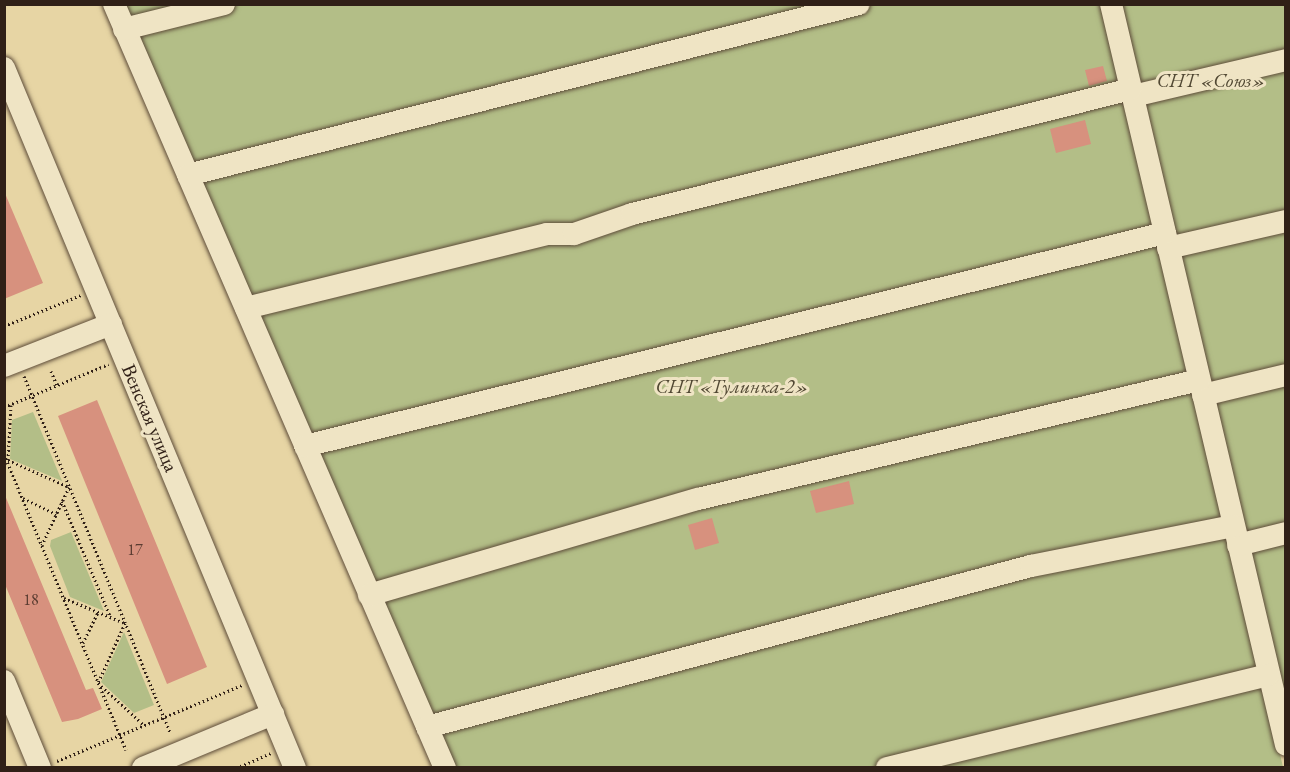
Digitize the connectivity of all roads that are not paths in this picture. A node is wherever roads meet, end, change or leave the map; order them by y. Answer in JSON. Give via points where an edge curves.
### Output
{"nodes":[{"id":1,"x":114,"y":4,"type":"edge"},
{"id":2,"x":224,"y":4,"type":"edge"},
{"id":3,"x":859,"y":4,"type":"edge"},
{"id":4,"x":1111,"y":4,"type":"edge"},
{"id":5,"x":124,"y":28,"type":"junction"},
{"id":6,"x":1286,"y":60,"type":"edge"},
{"id":7,"x":4,"y":68,"type":"edge"},
{"id":8,"x":1132,"y":93,"type":"junction"},
{"id":9,"x":188,"y":175,"type":"junction"},
{"id":10,"x":1286,"y":221,"type":"edge"},
{"id":11,"x":1166,"y":241,"type":"junction"},
{"id":12,"x":246,"y":308,"type":"junction"},
{"id":13,"x":111,"y":324,"type":"junction"},
{"id":14,"x":11,"y":363,"type":"edge"},
{"id":15,"x":1286,"y":375,"type":"edge"},
{"id":16,"x":1201,"y":388,"type":"junction"},
{"id":17,"x":305,"y":446,"type":"junction"},
{"id":18,"x":1286,"y":534,"type":"edge"},
{"id":19,"x":1235,"y":536,"type":"junction"},
{"id":20,"x":369,"y":595,"type":"junction"},
{"id":21,"x":4,"y":681,"type":"edge"},
{"id":22,"x":1275,"y":686,"type":"edge"},
{"id":23,"x":273,"y":714,"type":"junction"},
{"id":24,"x":427,"y":727,"type":"junction"},
{"id":25,"x":1286,"y":745,"type":"edge"},
{"id":26,"x":46,"y":765,"type":"edge"},
{"id":27,"x":143,"y":768,"type":"edge"},
{"id":28,"x":295,"y":768,"type":"edge"},
{"id":29,"x":445,"y":768,"type":"edge"},
{"id":30,"x":887,"y":768,"type":"edge"}],
"edges":[{"from":1,"to":5,"type":"street"},
{"from":2,"to":5,"type":"street"},
{"from":3,"to":9,"type":"street"},
{"from":4,"to":8,"type":"street"},
{"from":5,"to":9,"type":"street"},
{"from":6,"to":8,"type":"street"},
{"from":7,"to":13,"type":"street","name":"Венская улица"},
{"from":8,"to":11,"type":"street"},
{"from":8,"to":12,"type":"street","via":[[643,211],[574,234],[547,234]]},
{"from":9,"to":12,"type":"street"},
{"from":10,"to":11,"type":"street"},
{"from":11,"to":16,"type":"street"},
{"from":11,"to":17,"type":"street"},
{"from":12,"to":17,"type":"street"},
{"from":13,"to":14,"type":"street"},
{"from":13,"to":23,"type":"street","name":"Венская улица"},
{"from":15,"to":16,"type":"street"},
{"from":16,"to":19,"type":"street"},
{"from":16,"to":20,"type":"street","via":[[698,499]]},
{"from":17,"to":20,"type":"street"},
{"from":18,"to":19,"type":"street"},
{"from":19,"to":22,"type":"street"},
{"from":19,"to":24,"type":"street","via":[[1032,566]]},
{"from":20,"to":24,"type":"street"},
{"from":21,"to":26,"type":"street"},
{"from":22,"to":25,"type":"street"},
{"from":22,"to":30,"type":"street"},
{"from":23,"to":27,"type":"street"},
{"from":23,"to":28,"type":"street","name":"Венская улица"},
{"from":24,"to":29,"type":"street"}]}
